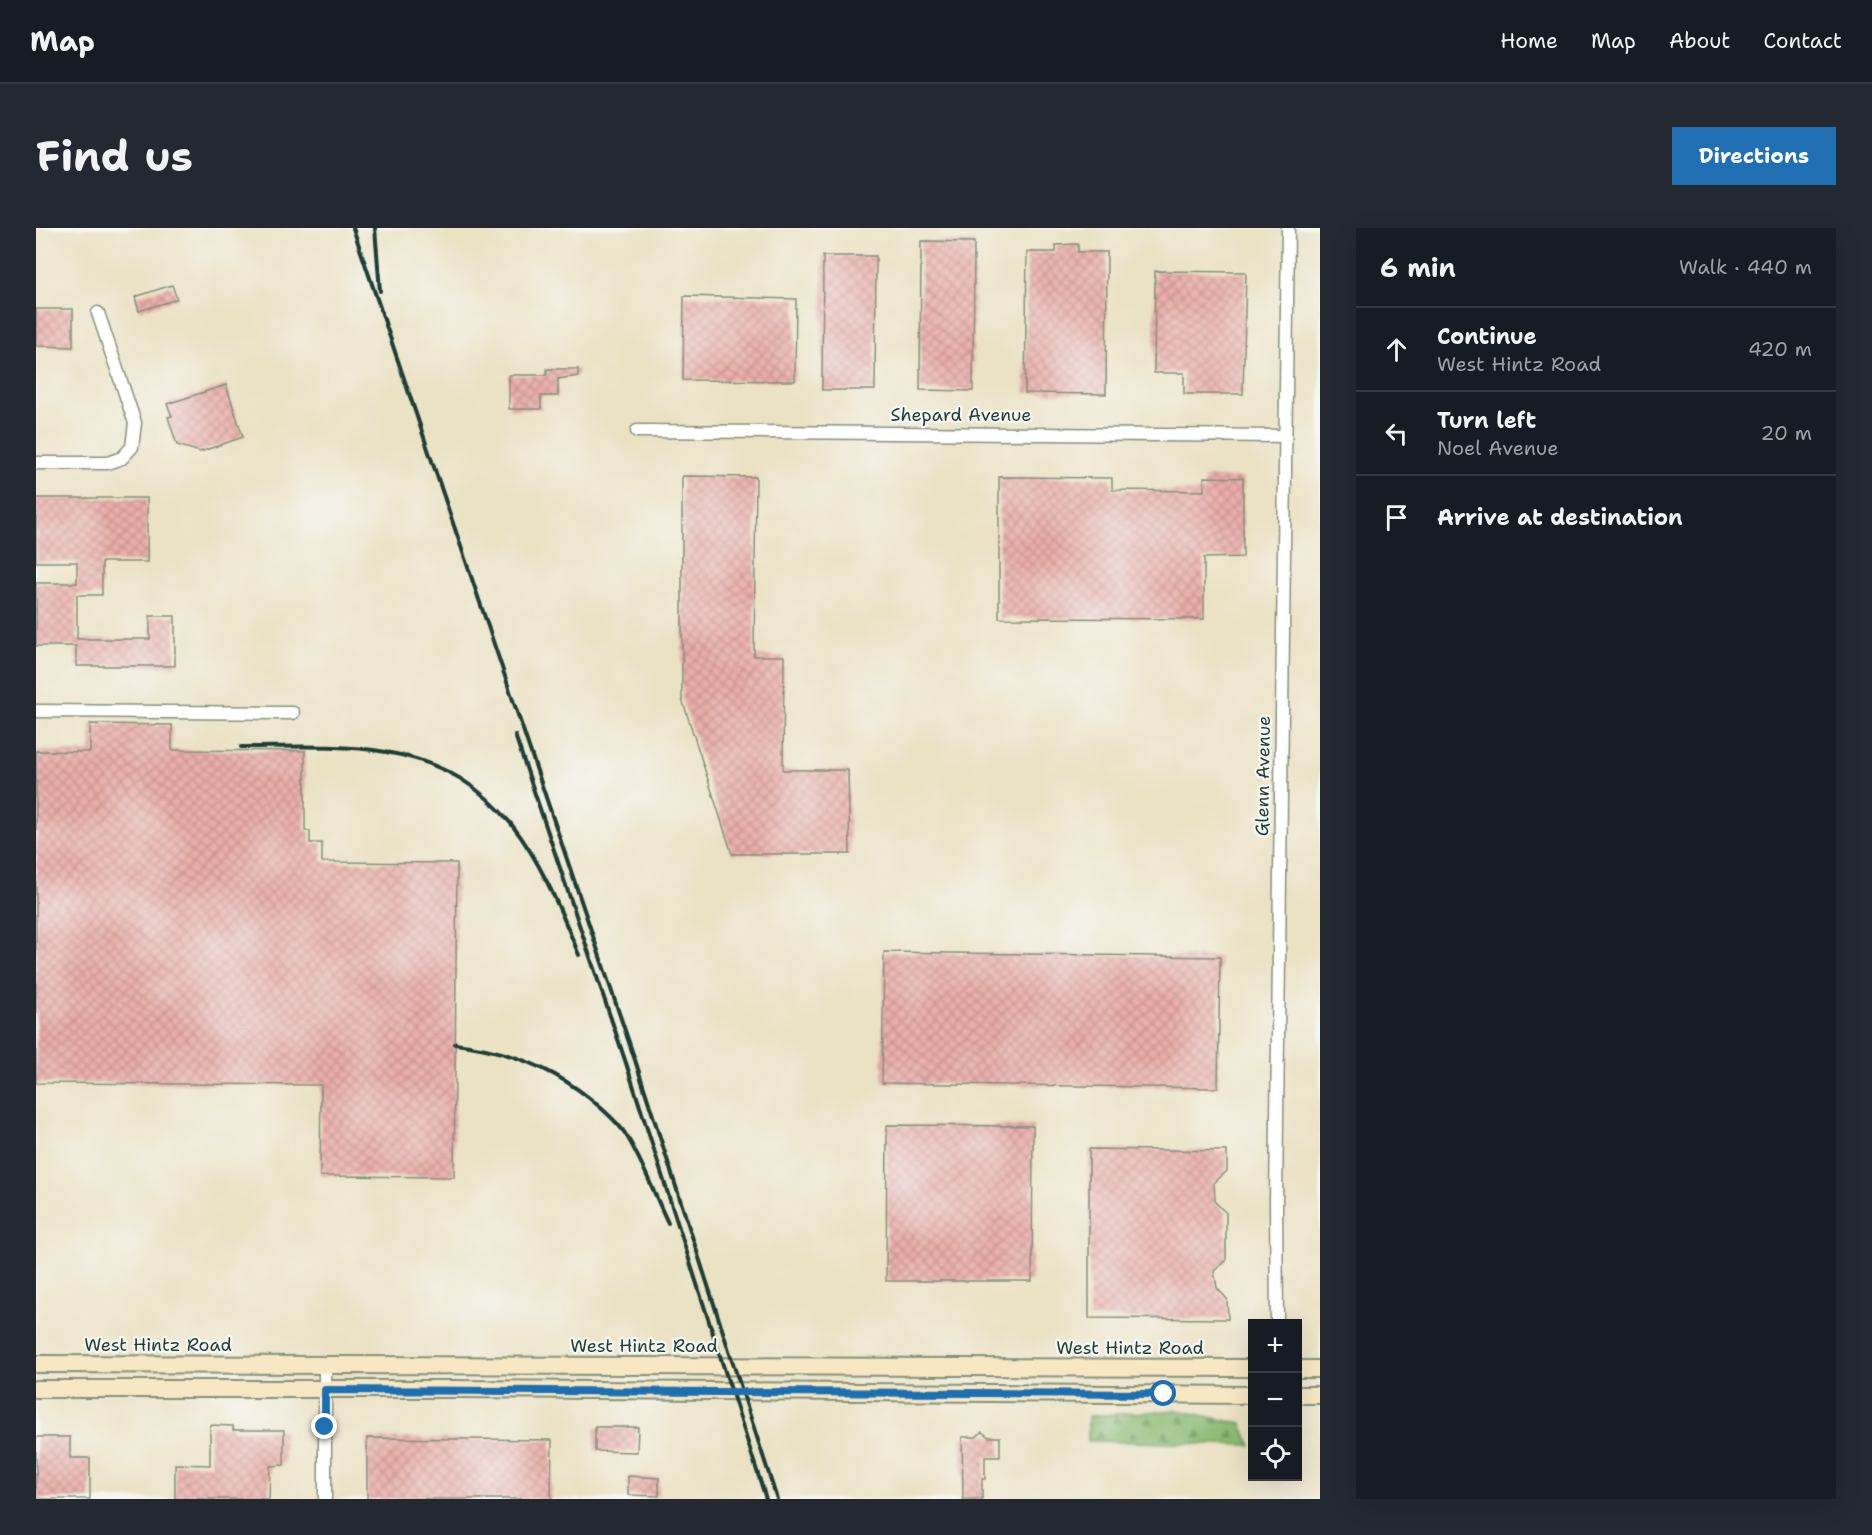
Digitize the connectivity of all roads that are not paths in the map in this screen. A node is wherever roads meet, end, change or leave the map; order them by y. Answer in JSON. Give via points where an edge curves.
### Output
{"nodes":[{"id":1,"x":1287,"y":228,"type":"edge"},
{"id":2,"x":98,"y":313,"type":"dead end"},
{"id":3,"x":637,"y":431,"type":"dead end"},
{"id":4,"x":1285,"y":436,"type":"junction"},
{"id":5,"x":36,"y":463,"type":"edge"},
{"id":6,"x":36,"y":711,"type":"edge"},
{"id":7,"x":293,"y":713,"type":"dead end"},
{"id":8,"x":1277,"y":1319,"type":"edge"},
{"id":9,"x":36,"y":1364,"type":"edge"},
{"id":10,"x":325,"y":1366,"type":"junction"},
{"id":11,"x":1248,"y":1368,"type":"edge"},
{"id":12,"x":1302,"y":1369,"type":"edge"},
{"id":13,"x":1320,"y":1369,"type":"edge"},
{"id":14,"x":36,"y":1389,"type":"edge"},
{"id":15,"x":325,"y":1390,"type":"junction"},
{"id":16,"x":1248,"y":1395,"type":"edge"},
{"id":17,"x":1302,"y":1395,"type":"edge"},
{"id":18,"x":1320,"y":1395,"type":"edge"},
{"id":19,"x":325,"y":1499,"type":"edge"}],
"edges":[{"from":1,"to":4,"type":"street","name":"Glenn Avenue"},
{"from":2,"to":5,"type":"street","via":[[135,423],[132,447],[122,458],[108,463]]},
{"from":3,"to":4,"type":"street","name":"Shepard Avenue"},
{"from":4,"to":8,"type":"street","name":"Glenn Avenue"},
{"from":6,"to":7,"type":"street"},
{"from":9,"to":10,"type":"main road","name":"West Hintz Road"},
{"from":10,"to":11,"type":"main road","name":"West Hintz Road"},
{"from":10,"to":15,"type":"street"},
{"from":12,"to":13,"type":"main road"},
{"from":14,"to":15,"type":"main road"},
{"from":15,"to":16,"type":"main road"},
{"from":15,"to":19,"type":"street"},
{"from":17,"to":18,"type":"main road"}]}
